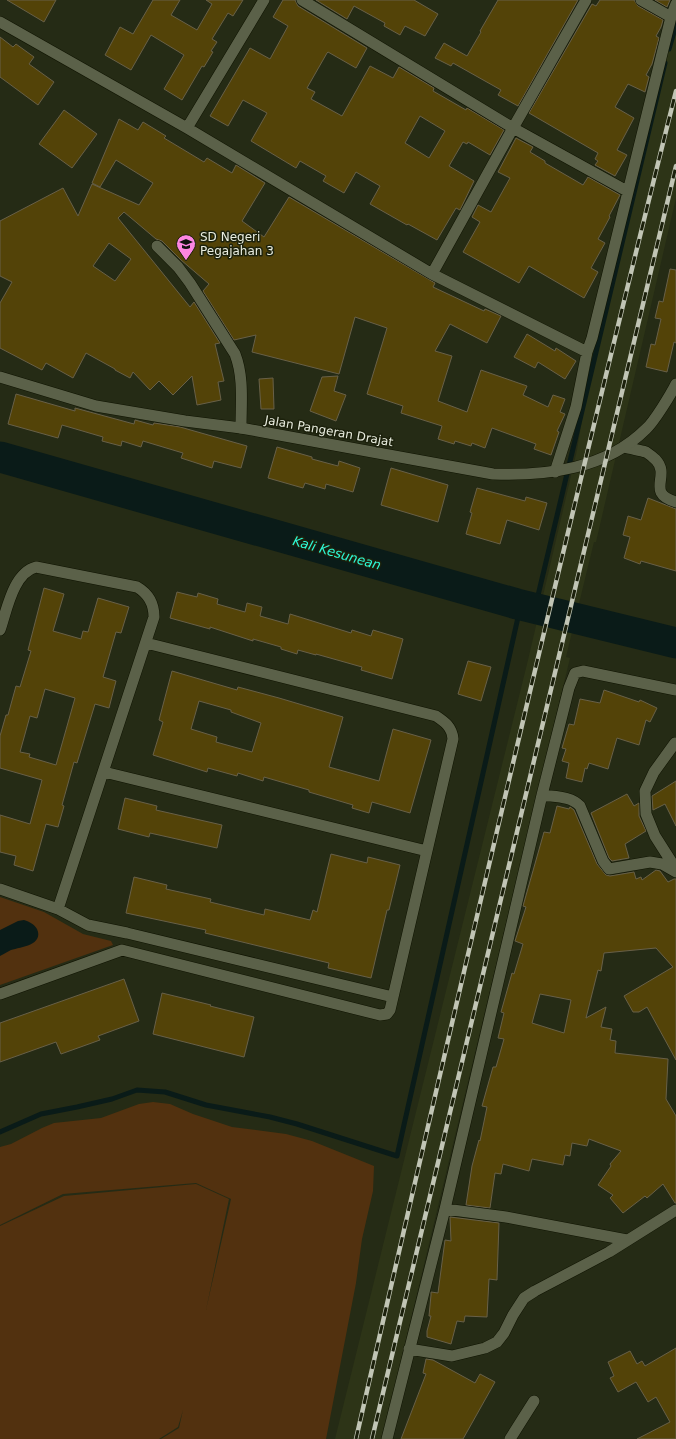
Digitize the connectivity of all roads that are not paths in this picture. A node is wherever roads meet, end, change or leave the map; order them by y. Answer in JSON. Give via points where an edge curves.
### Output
{"nodes":[{"id":1,"x":264,"y":0,"type":"edge"},
{"id":2,"x":302,"y":0,"type":"edge"},
{"id":3,"x":586,"y":0,"type":"edge"},
{"id":4,"x":641,"y":0,"type":"edge"},
{"id":5,"x":676,"y":4,"type":"edge"},
{"id":6,"x":671,"y":17,"type":"junction"},
{"id":7,"x":0,"y":22,"type":"edge"},
{"id":8,"x":187,"y":128,"type":"junction"},
{"id":9,"x":513,"y":128,"type":"junction"},
{"id":10,"x":628,"y":191,"type":"junction"},
{"id":11,"x":157,"y":246,"type":"dead end"},
{"id":12,"x":432,"y":274,"type":"junction"},
{"id":13,"x":587,"y":352,"type":"junction"},
{"id":14,"x":0,"y":377,"type":"edge"},
{"id":15,"x":676,"y":384,"type":"edge"},
{"id":16,"x":241,"y":428,"type":"junction"},
{"id":17,"x":624,"y":447,"type":"junction"},
{"id":18,"x":557,"y":471,"type":"junction"},
{"id":19,"x":676,"y":502,"type":"edge"},
{"id":20,"x":0,"y":630,"type":"edge"},
{"id":21,"x":146,"y":643,"type":"junction"},
{"id":22,"x":676,"y":690,"type":"edge"},
{"id":23,"x":675,"y":743,"type":"edge"},
{"id":24,"x":104,"y":772,"type":"junction"},
{"id":25,"x":542,"y":796,"type":"junction"},
{"id":26,"x":427,"y":851,"type":"junction"},
{"id":27,"x":676,"y":870,"type":"edge"},
{"id":28,"x":0,"y":889,"type":"edge"},
{"id":29,"x":58,"y":909,"type":"junction"},
{"id":30,"x":127,"y":933,"type":"junction"},
{"id":31,"x":122,"y":950,"type":"junction"},
{"id":32,"x":0,"y":994,"type":"edge"},
{"id":33,"x":393,"y":997,"type":"junction"},
{"id":34,"x":445,"y":1209,"type":"junction"},
{"id":35,"x":676,"y":1210,"type":"edge"},
{"id":36,"x":627,"y":1240,"type":"junction"},
{"id":37,"x":409,"y":1349,"type":"junction"},
{"id":38,"x":534,"y":1401,"type":"dead end"},
{"id":39,"x":387,"y":1439,"type":"edge"},
{"id":40,"x":510,"y":1439,"type":"edge"}],
"edges":[{"from":1,"to":8,"type":"street"},
{"from":2,"to":9,"type":"street"},
{"from":3,"to":9,"type":"street"},
{"from":4,"to":6,"type":"street"},
{"from":5,"to":6,"type":"street"},
{"from":6,"to":10,"type":"street"},
{"from":7,"to":8,"type":"street"},
{"from":8,"to":12,"type":"street"},
{"from":9,"to":10,"type":"street"},
{"from":9,"to":12,"type":"street"},
{"from":10,"to":13,"type":"street"},
{"from":11,"to":16,"type":"street","via":[[190,283],[235,354],[240,366]]},
{"from":12,"to":13,"type":"street"},
{"from":13,"to":18,"type":"street","via":[[576,407]]},
{"from":14,"to":16,"type":"street","name":"Jalan Pangeran Drajat","via":[[96,406],[185,422]]},
{"from":15,"to":17,"type":"street","name":"Jalan Pangeran Drajat","via":[[648,428]]},
{"from":16,"to":18,"type":"street","name":"Jalan Pangeran Drajat","via":[[493,474]]},
{"from":17,"to":18,"type":"street","name":"Jalan Pangeran Drajat","via":[[606,457]]},
{"from":17,"to":19,"type":"street","via":[[647,453],[660,464],[662,471],[659,491],[662,496]]},
{"from":20,"to":21,"type":"street","via":[[20,577],[28,569],[36,567],[137,587],[143,591],[154,608],[154,617]]},
{"from":21,"to":24,"type":"street"},
{"from":21,"to":26,"type":"street","via":[[436,716],[445,722],[453,732],[453,739]]},
{"from":22,"to":25,"type":"street","via":[[583,671],[575,673]]},
{"from":23,"to":27,"type":"street","via":[[654,772],[645,791],[646,814],[655,836]]},
{"from":24,"to":26,"type":"street"},
{"from":24,"to":29,"type":"street"},
{"from":25,"to":27,"type":"street","via":[[570,799],[580,806],[609,869],[650,862]]},
{"from":25,"to":34,"type":"street"},
{"from":26,"to":33,"type":"street"},
{"from":28,"to":29,"type":"street"},
{"from":29,"to":30,"type":"street","via":[[88,925]]},
{"from":30,"to":31,"type":"street"},
{"from":30,"to":33,"type":"street"},
{"from":31,"to":32,"type":"street"},
{"from":31,"to":33,"type":"street","via":[[380,1015],[390,1010]]},
{"from":34,"to":36,"type":"street","via":[[506,1217]]},
{"from":34,"to":37,"type":"street"},
{"from":35,"to":36,"type":"street"},
{"from":36,"to":37,"type":"street","via":[[524,1298],[497,1342],[485,1348],[452,1356]]},
{"from":37,"to":39,"type":"street"},
{"from":38,"to":40,"type":"street"}]}
